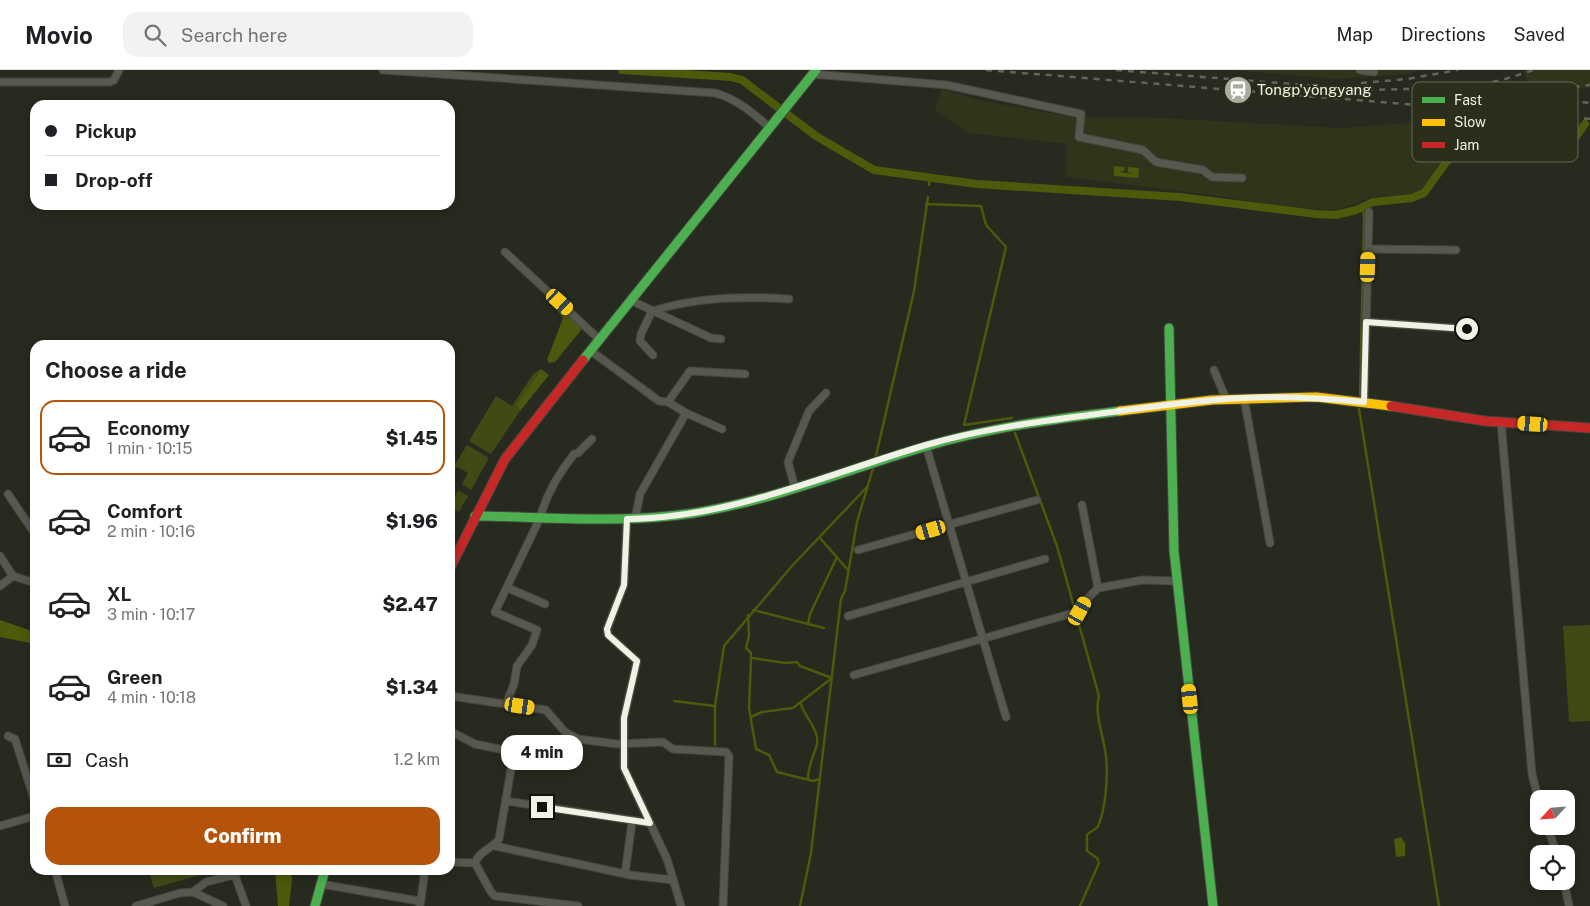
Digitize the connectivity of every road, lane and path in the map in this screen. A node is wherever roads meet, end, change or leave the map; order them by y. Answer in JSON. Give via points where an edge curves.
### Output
{"nodes":[{"id":1,"x":119,"y":70,"type":"edge"},
{"id":2,"x":383,"y":70,"type":"edge"},
{"id":3,"x":1360,"y":70,"type":"edge"},
{"id":4,"x":814,"y":72,"type":"edge"},
{"id":5,"x":1374,"y":72,"type":"dead end"},
{"id":6,"x":0,"y":82,"type":"edge"},
{"id":7,"x":770,"y":128,"type":"junction"},
{"id":8,"x":1242,"y":178,"type":"dead end"},
{"id":9,"x":1369,"y":212,"type":"dead end"},
{"id":10,"x":1369,"y":249,"type":"junction"},
{"id":11,"x":1456,"y":250,"type":"dead end"},
{"id":12,"x":505,"y":252,"type":"dead end"},
{"id":13,"x":789,"y":299,"type":"dead end"},
{"id":14,"x":632,"y":301,"type":"junction"},
{"id":15,"x":652,"y":312,"type":"junction"},
{"id":16,"x":1366,"y":322,"type":"junction"},
{"id":17,"x":1169,"y":328,"type":"dead end"},
{"id":18,"x":1467,"y":329,"type":"dead end"},
{"id":19,"x":721,"y":339,"type":"dead end"},
{"id":20,"x":600,"y":340,"type":"junction"},
{"id":21,"x":591,"y":351,"type":"junction"},
{"id":22,"x":653,"y":355,"type":"dead end"},
{"id":23,"x":1214,"y":370,"type":"dead end"},
{"id":24,"x":745,"y":374,"type":"dead end"},
{"id":25,"x":826,"y":393,"type":"dead end"},
{"id":26,"x":1244,"y":398,"type":"junction"},
{"id":27,"x":1226,"y":399,"type":"junction"},
{"id":28,"x":668,"y":402,"type":"junction"},
{"id":29,"x":1364,"y":402,"type":"junction"},
{"id":30,"x":1169,"y":404,"type":"junction"},
{"id":31,"x":686,"y":413,"type":"junction"},
{"id":32,"x":1501,"y":422,"type":"junction"},
{"id":33,"x":1590,"y":428,"type":"edge"},
{"id":34,"x":722,"y":429,"type":"dead end"},
{"id":35,"x":592,"y":440,"type":"dead end"},
{"id":36,"x":926,"y":446,"type":"junction"},
{"id":37,"x":795,"y":488,"type":"junction"},
{"id":38,"x":8,"y":494,"type":"dead end"},
{"id":39,"x":1037,"y":500,"type":"dead end"},
{"id":40,"x":1082,"y":505,"type":"dead end"},
{"id":41,"x":475,"y":516,"type":"junction"},
{"id":42,"x":540,"y":518,"type":"junction"},
{"id":43,"x":631,"y":519,"type":"junction"},
{"id":44,"x":949,"y":524,"type":"junction"},
{"id":45,"x":30,"y":527,"type":"edge"},
{"id":46,"x":1270,"y":543,"type":"dead end"},
{"id":47,"x":858,"y":550,"type":"dead end"},
{"id":48,"x":0,"y":556,"type":"edge"},
{"id":49,"x":455,"y":558,"type":"edge"},
{"id":50,"x":1045,"y":559,"type":"dead end"},
{"id":51,"x":13,"y":576,"type":"junction"},
{"id":52,"x":30,"y":581,"type":"edge"},
{"id":53,"x":966,"y":581,"type":"junction"},
{"id":54,"x":1176,"y":581,"type":"junction"},
{"id":55,"x":0,"y":586,"type":"edge"},
{"id":56,"x":508,"y":588,"type":"junction"},
{"id":57,"x":1098,"y":588,"type":"junction"},
{"id":58,"x":545,"y":604,"type":"dead end"},
{"id":59,"x":848,"y":616,"type":"dead end"},
{"id":60,"x":983,"y":638,"type":"junction"},
{"id":61,"x":854,"y":675,"type":"dead end"},
{"id":62,"x":455,"y":697,"type":"edge"},
{"id":63,"x":506,"y":704,"type":"junction"},
{"id":64,"x":1006,"y":718,"type":"dead end"},
{"id":65,"x":455,"y":734,"type":"edge"},
{"id":66,"x":8,"y":736,"type":"dead end"},
{"id":67,"x":623,"y":743,"type":"junction"},
{"id":68,"x":30,"y":786,"type":"edge"},
{"id":69,"x":1536,"y":790,"type":"edge"},
{"id":70,"x":506,"y":801,"type":"junction"},
{"id":71,"x":30,"y":817,"type":"edge"},
{"id":72,"x":632,"y":822,"type":"junction"},
{"id":73,"x":650,"y":823,"type":"junction"},
{"id":74,"x":0,"y":826,"type":"edge"},
{"id":75,"x":495,"y":846,"type":"junction"},
{"id":76,"x":455,"y":862,"type":"edge"},
{"id":77,"x":475,"y":863,"type":"junction"},
{"id":78,"x":625,"y":874,"type":"junction"},
{"id":79,"x":56,"y":875,"type":"edge"},
{"id":80,"x":226,"y":875,"type":"edge"},
{"id":81,"x":235,"y":875,"type":"edge"},
{"id":82,"x":324,"y":875,"type":"edge"},
{"id":83,"x":424,"y":875,"type":"edge"},
{"id":84,"x":673,"y":880,"type":"junction"},
{"id":85,"x":321,"y":884,"type":"junction"},
{"id":86,"x":1566,"y":890,"type":"edge"},
{"id":87,"x":193,"y":892,"type":"junction"},
{"id":88,"x":420,"y":904,"type":"edge"},
{"id":89,"x":65,"y":906,"type":"edge"},
{"id":90,"x":136,"y":906,"type":"edge"},
{"id":91,"x":223,"y":906,"type":"edge"},
{"id":92,"x":246,"y":906,"type":"edge"},
{"id":93,"x":315,"y":906,"type":"edge"},
{"id":94,"x":578,"y":906,"type":"edge"},
{"id":95,"x":681,"y":906,"type":"edge"},
{"id":96,"x":723,"y":906,"type":"edge"},
{"id":97,"x":1213,"y":906,"type":"edge"},
{"id":98,"x":1569,"y":906,"type":"edge"}],
"edges":[{"from":1,"to":6,"type":"street","via":[[110,82]]},
{"from":2,"to":7,"type":"street","via":[[715,93],[729,96]]},
{"from":3,"to":5,"type":"street"},
{"from":4,"to":7,"type":"street"},
{"from":4,"to":8,"type":"street","via":[[947,85],[1081,114],[1079,137],[1142,150],[1156,162],[1203,170],[1212,176]]},
{"from":7,"to":14,"type":"street"},
{"from":9,"to":10,"type":"street"},
{"from":10,"to":11,"type":"street"},
{"from":10,"to":16,"type":"street"},
{"from":12,"to":20,"type":"street"},
{"from":13,"to":15,"type":"street","via":[[737,296],[678,304]]},
{"from":14,"to":15,"type":"street"},
{"from":14,"to":20,"type":"street"},
{"from":15,"to":19,"type":"street","via":[[711,338]]},
{"from":15,"to":22,"type":"street","via":[[640,341]]},
{"from":16,"to":18,"type":"street"},
{"from":16,"to":29,"type":"street"},
{"from":17,"to":30,"type":"street"},
{"from":20,"to":21,"type":"street"},
{"from":21,"to":28,"type":"street","via":[[659,401]]},
{"from":21,"to":41,"type":"street","via":[[506,459]]},
{"from":23,"to":27,"type":"street"},
{"from":24,"to":28,"type":"street","via":[[690,371]]},
{"from":25,"to":37,"type":"street","via":[[808,411],[788,462]]},
{"from":26,"to":27,"type":"street"},
{"from":26,"to":29,"type":"street"},
{"from":26,"to":46,"type":"street"},
{"from":27,"to":30,"type":"street"},
{"from":28,"to":31,"type":"street"},
{"from":29,"to":32,"type":"street"},
{"from":30,"to":36,"type":"street","via":[[1017,424]]},
{"from":30,"to":54,"type":"street"},
{"from":31,"to":34,"type":"street"},
{"from":31,"to":43,"type":"street","via":[[640,494]]},
{"from":32,"to":33,"type":"street"},
{"from":32,"to":69,"type":"street","via":[[1531,765]]},
{"from":35,"to":42,"type":"street","via":[[574,454],[562,470],[543,504]]},
{"from":36,"to":37,"type":"street"},
{"from":36,"to":44,"type":"street"},
{"from":37,"to":43,"type":"street","via":[[717,509]]},
{"from":38,"to":45,"type":"street"},
{"from":39,"to":44,"type":"street"},
{"from":40,"to":57,"type":"street"},
{"from":41,"to":42,"type":"street"},
{"from":41,"to":49,"type":"street"},
{"from":42,"to":43,"type":"street"},
{"from":42,"to":56,"type":"street"},
{"from":43,"to":67,"type":"street","via":[[624,585],[607,629],[608,635],[637,661],[624,718]]},
{"from":44,"to":47,"type":"street"},
{"from":44,"to":53,"type":"street"},
{"from":48,"to":51,"type":"street"},
{"from":50,"to":53,"type":"street"},
{"from":51,"to":52,"type":"street"},
{"from":51,"to":55,"type":"street"},
{"from":53,"to":59,"type":"street"},
{"from":53,"to":60,"type":"street"},
{"from":54,"to":57,"type":"street","via":[[1143,580]]},
{"from":54,"to":97,"type":"street"},
{"from":56,"to":58,"type":"street"},
{"from":56,"to":63,"type":"street","via":[[495,612],[537,630],[532,645],[517,666]]},
{"from":57,"to":60,"type":"street","via":[[1080,611]]},
{"from":60,"to":61,"type":"street"},
{"from":60,"to":64,"type":"street"},
{"from":62,"to":63,"type":"street"},
{"from":63,"to":67,"type":"street","via":[[546,710],[565,732],[578,739]]},
{"from":65,"to":70,"type":"street","via":[[475,744],[514,752]]},
{"from":66,"to":68,"type":"street","via":[[15,739]]},
{"from":67,"to":73,"type":"street","via":[[624,768]]},
{"from":67,"to":96,"type":"street","via":[[664,742],[673,749],[726,752],[729,756]]},
{"from":70,"to":72,"type":"street"},
{"from":70,"to":75,"type":"street"},
{"from":71,"to":74,"type":"street"},
{"from":72,"to":73,"type":"street"},
{"from":72,"to":78,"type":"street"},
{"from":73,"to":84,"type":"street"},
{"from":75,"to":77,"type":"street","via":[[478,856]]},
{"from":75,"to":78,"type":"street"},
{"from":76,"to":77,"type":"street"},
{"from":77,"to":94,"type":"street","via":[[495,896]]},
{"from":78,"to":84,"type":"street"},
{"from":79,"to":89,"type":"street"},
{"from":80,"to":87,"type":"street","via":[[206,882]]},
{"from":81,"to":92,"type":"street"},
{"from":82,"to":85,"type":"street"},
{"from":83,"to":88,"type":"street"},
{"from":84,"to":95,"type":"street"},
{"from":85,"to":88,"type":"street"},
{"from":85,"to":93,"type":"street"},
{"from":86,"to":98,"type":"street"},
{"from":87,"to":90,"type":"street"},
{"from":87,"to":91,"type":"street"}]}
